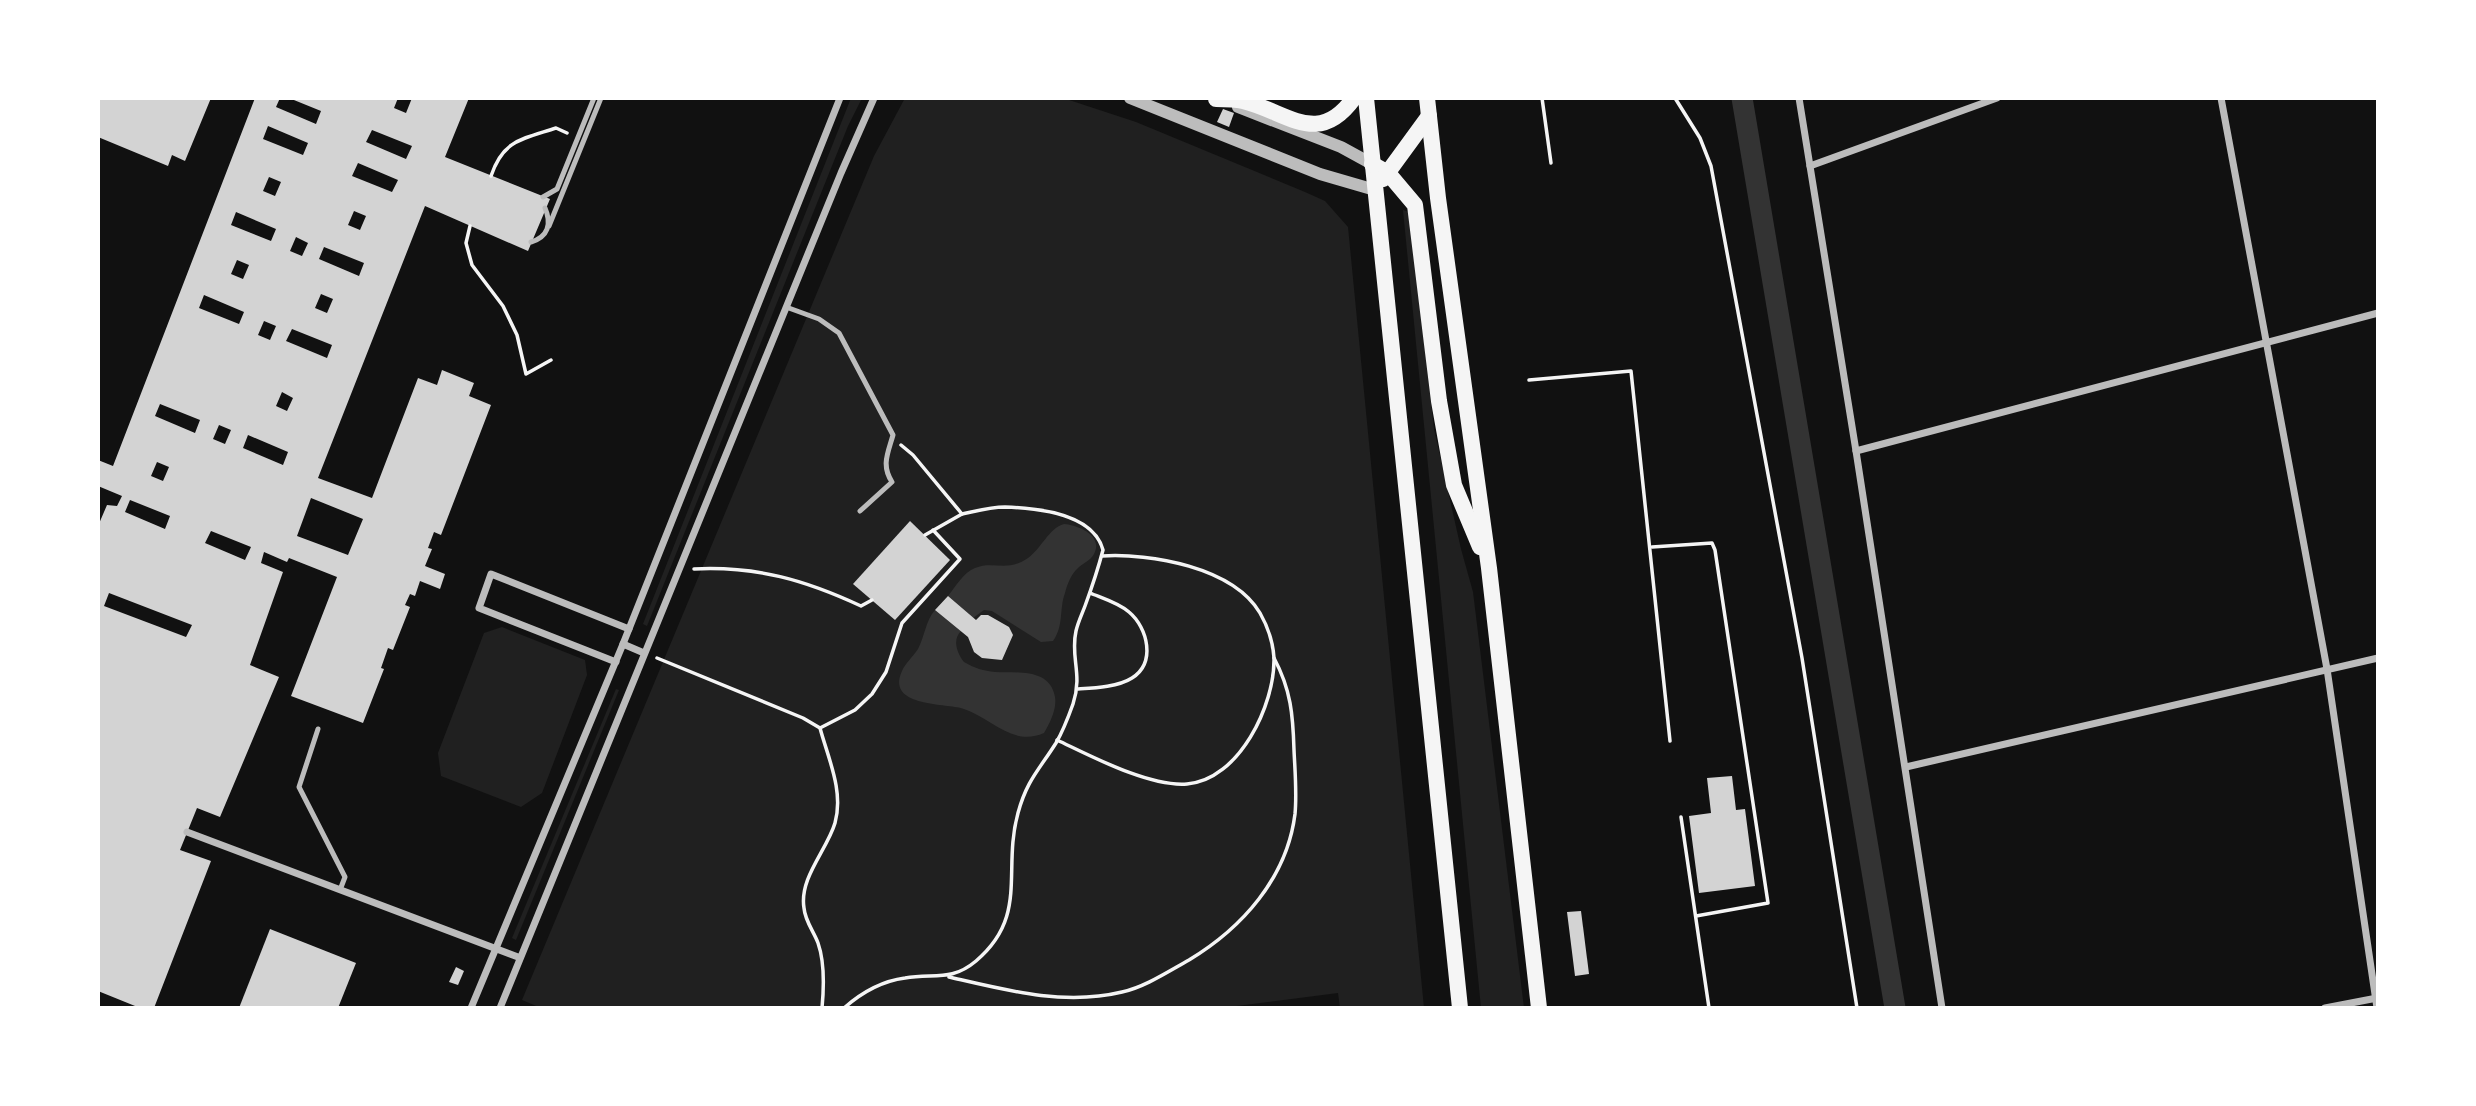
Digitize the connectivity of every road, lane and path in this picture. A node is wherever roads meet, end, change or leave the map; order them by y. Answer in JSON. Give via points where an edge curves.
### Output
{"nodes":[{"id":1,"x":585,"y":98,"type":"edge"},
{"id":2,"x":594,"y":98,"type":"edge"},
{"id":3,"x":601,"y":98,"type":"edge"},
{"id":4,"x":840,"y":98,"type":"edge"},
{"id":5,"x":874,"y":98,"type":"edge"},
{"id":6,"x":1130,"y":98,"type":"edge"},
{"id":7,"x":1215,"y":98,"type":"edge"},
{"id":8,"x":1354,"y":98,"type":"edge"},
{"id":9,"x":1366,"y":98,"type":"edge"},
{"id":10,"x":1427,"y":98,"type":"edge"},
{"id":11,"x":1542,"y":98,"type":"edge"},
{"id":12,"x":1675,"y":98,"type":"edge"},
{"id":13,"x":1798,"y":98,"type":"edge"},
{"id":14,"x":1997,"y":98,"type":"edge"},
{"id":15,"x":2221,"y":98,"type":"edge"},
{"id":16,"x":589,"y":110,"type":"junction"},
{"id":17,"x":1429,"y":116,"type":"junction"},
{"id":18,"x":556,"y":128,"type":"dead end"},
{"id":19,"x":1551,"y":163,"type":"dead end"},
{"id":20,"x":1372,"y":164,"type":"junction"},
{"id":21,"x":1810,"y":166,"type":"junction"},
{"id":22,"x":1388,"y":173,"type":"junction"},
{"id":23,"x":491,"y":176,"type":"dead end"},
{"id":24,"x":1375,"y":190,"type":"junction"},
{"id":25,"x":544,"y":197,"type":"dead end"},
{"id":26,"x":545,"y":208,"type":"dead end"},
{"id":27,"x":470,"y":226,"type":"dead end"},
{"id":28,"x":549,"y":226,"type":"junction"},
{"id":29,"x":531,"y":242,"type":"dead end"},
{"id":30,"x":786,"y":307,"type":"junction"},
{"id":31,"x":2378,"y":313,"type":"edge"},
{"id":32,"x":2264,"y":343,"type":"junction"},
{"id":33,"x":551,"y":359,"type":"dead end"},
{"id":34,"x":1529,"y":380,"type":"dead end"},
{"id":35,"x":893,"y":435,"type":"junction"},
{"id":36,"x":1856,"y":451,"type":"junction"},
{"id":37,"x":860,"y":511,"type":"dead end"},
{"id":38,"x":962,"y":514,"type":"junction"},
{"id":39,"x":933,"y":530,"type":"junction"},
{"id":40,"x":925,"y":535,"type":"dead end"},
{"id":41,"x":1651,"y":547,"type":"junction"},
{"id":42,"x":1101,"y":556,"type":"junction"},
{"id":43,"x":1489,"y":568,"type":"junction"},
{"id":44,"x":678,"y":569,"type":"junction"},
{"id":45,"x":1090,"y":593,"type":"junction"},
{"id":46,"x":872,"y":600,"type":"dead end"},
{"id":47,"x":629,"y":629,"type":"junction"},
{"id":48,"x":623,"y":644,"type":"junction"},
{"id":49,"x":644,"y":653,"type":"junction"},
{"id":50,"x":1274,"y":658,"type":"junction"},
{"id":51,"x":2378,"y":658,"type":"edge"},
{"id":52,"x":616,"y":662,"type":"junction"},
{"id":53,"x":2327,"y":669,"type":"junction"},
{"id":54,"x":1078,"y":689,"type":"junction"},
{"id":55,"x":820,"y":727,"type":"junction"},
{"id":56,"x":318,"y":729,"type":"dead end"},
{"id":57,"x":1057,"y":740,"type":"junction"},
{"id":58,"x":1670,"y":741,"type":"dead end"},
{"id":59,"x":1906,"y":767,"type":"junction"},
{"id":60,"x":1681,"y":817,"type":"dead end"},
{"id":61,"x":187,"y":832,"type":"dead end"},
{"id":62,"x":340,"y":890,"type":"junction"},
{"id":63,"x":1696,"y":916,"type":"junction"},
{"id":64,"x":496,"y":948,"type":"junction"},
{"id":65,"x":519,"y":957,"type":"junction"},
{"id":66,"x":948,"y":976,"type":"junction"},
{"id":67,"x":2376,"y":998,"type":"edge"},
{"id":68,"x":471,"y":1008,"type":"edge"},
{"id":69,"x":500,"y":1008,"type":"edge"},
{"id":70,"x":822,"y":1008,"type":"edge"},
{"id":71,"x":844,"y":1008,"type":"edge"},
{"id":72,"x":1460,"y":1008,"type":"edge"},
{"id":73,"x":1539,"y":1008,"type":"edge"},
{"id":74,"x":1709,"y":1008,"type":"edge"},
{"id":75,"x":1857,"y":1008,"type":"edge"},
{"id":76,"x":1942,"y":1008,"type":"edge"},
{"id":77,"x":2325,"y":1008,"type":"edge"},
{"id":78,"x":2377,"y":1008,"type":"edge"}],
"edges":[{"from":1,"to":16,"type":"lane"},
{"from":2,"to":16,"type":"lane"},
{"from":3,"to":28,"type":"lane"},
{"from":4,"to":47,"type":"street"},
{"from":5,"to":30,"type":"street"},
{"from":6,"to":24,"type":"street","via":[[1320,174]]},
{"from":7,"to":8,"type":"highway","via":[[1242,100],[1314,126],[1332,120]]},
{"from":7,"to":20,"type":"street","via":[[1341,147]]},
{"from":9,"to":20,"type":"highway"},
{"from":10,"to":17,"type":"highway"},
{"from":11,"to":19,"type":"path"},
{"from":12,"to":75,"type":"path","via":[[1711,166],[1802,658]]},
{"from":13,"to":21,"type":"street"},
{"from":14,"to":21,"type":"street"},
{"from":15,"to":32,"type":"street"},
{"from":16,"to":25,"type":"lane","via":[[557,189]]},
{"from":17,"to":22,"type":"highway"},
{"from":17,"to":43,"type":"highway"},
{"from":18,"to":23,"type":"path","via":[[507,147]]},
{"from":20,"to":22,"type":"highway"},
{"from":20,"to":24,"type":"highway"},
{"from":21,"to":36,"type":"street"},
{"from":22,"to":24,"type":"highway"},
{"from":22,"to":43,"type":"highway","via":[[1415,205],[1454,485]]},
{"from":24,"to":72,"type":"highway"},
{"from":26,"to":28,"type":"lane"},
{"from":27,"to":33,"type":"path","via":[[466,243],[472,265],[503,306],[517,335],[526,374]]},
{"from":28,"to":29,"type":"lane","via":[[540,239]]},
{"from":30,"to":35,"type":"lane","via":[[819,319],[839,333]]},
{"from":30,"to":44,"type":"street"},
{"from":31,"to":32,"type":"street"},
{"from":32,"to":36,"type":"street"},
{"from":32,"to":53,"type":"street"},
{"from":34,"to":41,"type":"path","via":[[1631,371]]},
{"from":35,"to":37,"type":"lane","via":[[886,472],[892,482]]},
{"from":35,"to":38,"type":"path"},
{"from":36,"to":59,"type":"street"},
{"from":38,"to":39,"type":"path"},
{"from":38,"to":42,"type":"path","via":[[1004,507],[1069,518],[1087,525],[1099,537]]},
{"from":39,"to":40,"type":"path"},
{"from":39,"to":55,"type":"path","via":[[960,559],[902,623],[886,672],[872,694],[855,710]]},
{"from":41,"to":58,"type":"path"},
{"from":41,"to":63,"type":"path","via":[[1703,542],[1712,543],[1715,550],[1768,902]]},
{"from":42,"to":45,"type":"path"},
{"from":42,"to":50,"type":"path","via":[[1147,557],[1221,579],[1244,593],[1259,611]]},
{"from":43,"to":73,"type":"highway"},
{"from":44,"to":46,"type":"path","via":[[726,567],[777,574],[862,606]]},
{"from":44,"to":49,"type":"street"},
{"from":45,"to":54,"type":"path","via":[[1076,630]]},
{"from":45,"to":54,"type":"path","via":[[1129,612],[1147,640],[1147,653],[1144,666],[1133,678]]},
{"from":47,"to":48,"type":"street"},
{"from":47,"to":52,"type":"street","via":[[491,574],[479,608]]},
{"from":48,"to":49,"type":"street"},
{"from":48,"to":52,"type":"street"},
{"from":49,"to":55,"type":"path"},
{"from":49,"to":65,"type":"street"},
{"from":50,"to":57,"type":"path","via":[[1272,683],[1251,737],[1216,774],[1189,784],[1166,783]]},
{"from":50,"to":66,"type":"path","via":[[1292,704],[1295,815],[1271,882],[1241,920],[1179,966],[1124,992],[1046,996]]},
{"from":51,"to":53,"type":"street"},
{"from":52,"to":64,"type":"street"},
{"from":53,"to":59,"type":"street"},
{"from":53,"to":67,"type":"street"},
{"from":54,"to":57,"type":"path"},
{"from":55,"to":70,"type":"path","via":[[835,776],[835,821],[806,886],[803,907],[822,962]]},
{"from":56,"to":62,"type":"lane","via":[[299,787],[345,877]]},
{"from":57,"to":66,"type":"path","via":[[1032,776],[1017,816],[1012,900],[1001,931],[977,960]]},
{"from":59,"to":76,"type":"street"},
{"from":60,"to":63,"type":"path"},
{"from":61,"to":62,"type":"street"},
{"from":62,"to":64,"type":"street"},
{"from":63,"to":74,"type":"path"},
{"from":64,"to":65,"type":"street"},
{"from":64,"to":68,"type":"street"},
{"from":65,"to":69,"type":"street"},
{"from":66,"to":71,"type":"path","via":[[890,981]]},
{"from":67,"to":77,"type":"street"},
{"from":67,"to":78,"type":"street"}]}
